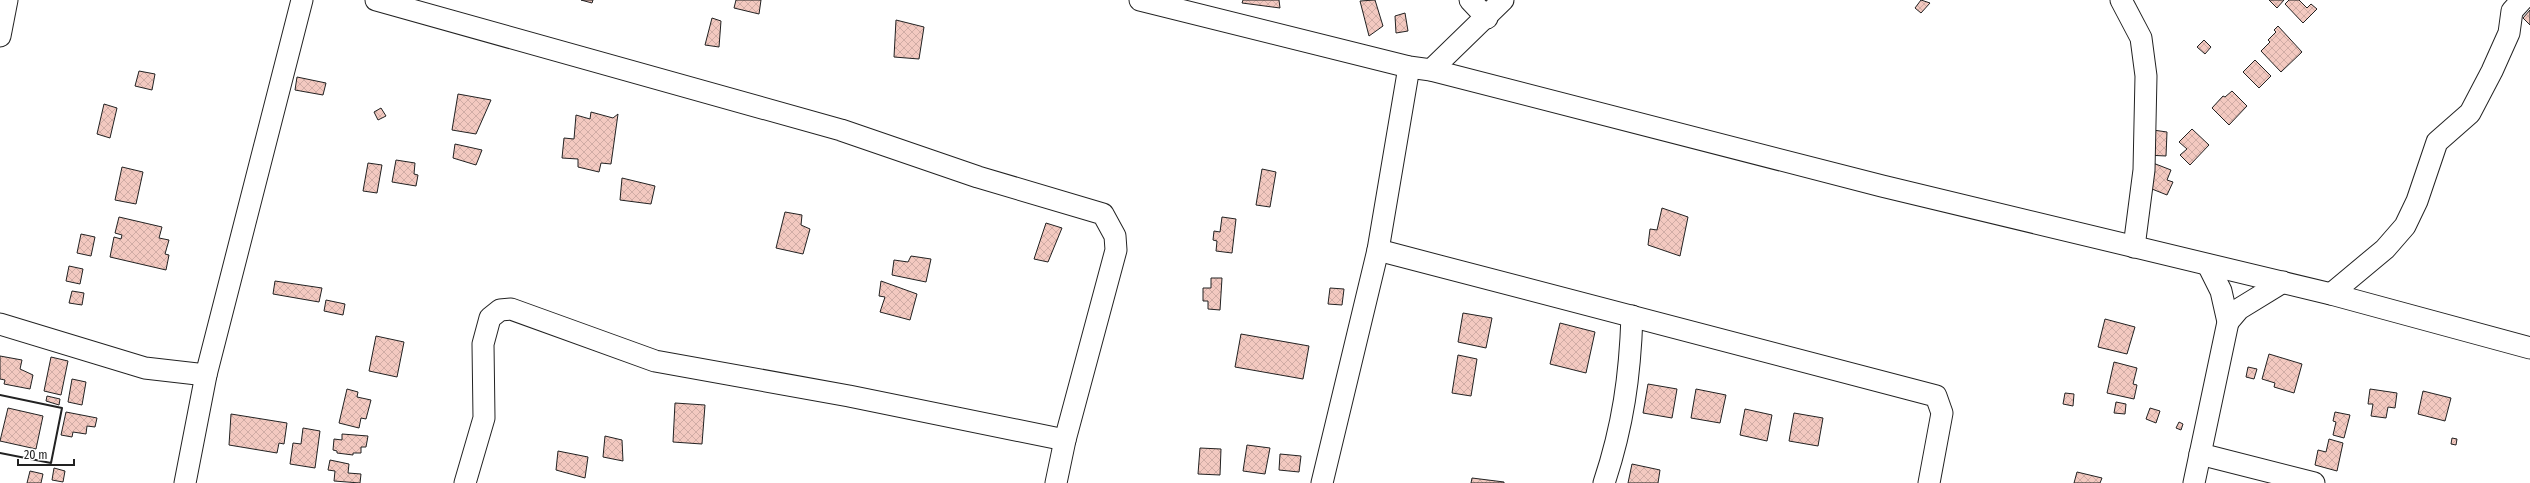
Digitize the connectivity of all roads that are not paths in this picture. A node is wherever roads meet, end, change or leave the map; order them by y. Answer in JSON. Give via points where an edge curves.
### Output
{"nodes":[{"id":1,"x":7,"y":0,"type":"edge"},
{"id":2,"x":302,"y":0,"type":"edge"},
{"id":3,"x":376,"y":0,"type":"edge"},
{"id":4,"x":1140,"y":0,"type":"edge"},
{"id":5,"x":1470,"y":0,"type":"edge"},
{"id":6,"x":1503,"y":0,"type":"edge"},
{"id":7,"x":2121,"y":0,"type":"edge"},
{"id":8,"x":2522,"y":0,"type":"edge"},
{"id":9,"x":1487,"y":18,"type":"junction"},
{"id":10,"x":0,"y":36,"type":"edge"},
{"id":11,"x":1409,"y":67,"type":"junction"},
{"id":12,"x":1431,"y":70,"type":"junction"},
{"id":13,"x":2134,"y":247,"type":"junction"},
{"id":14,"x":1378,"y":250,"type":"junction"},
{"id":15,"x":2208,"y":265,"type":"junction"},
{"id":16,"x":2283,"y":282,"type":"junction"},
{"id":17,"x":2331,"y":294,"type":"junction"},
{"id":18,"x":1632,"y":316,"type":"junction"},
{"id":19,"x":2228,"y":322,"type":"junction"},
{"id":20,"x":0,"y":324,"type":"edge"},
{"id":21,"x":2530,"y":348,"type":"edge"},
{"id":22,"x":206,"y":375,"type":"junction"},
{"id":23,"x":1065,"y":440,"type":"junction"},
{"id":24,"x":2200,"y":454,"type":"junction"},
{"id":25,"x":185,"y":483,"type":"edge"},
{"id":26,"x":465,"y":483,"type":"edge"},
{"id":27,"x":1056,"y":483,"type":"edge"},
{"id":28,"x":1322,"y":483,"type":"edge"},
{"id":29,"x":1604,"y":483,"type":"edge"},
{"id":30,"x":1929,"y":483,"type":"edge"},
{"id":31,"x":2194,"y":483,"type":"edge"},
{"id":32,"x":2314,"y":483,"type":"edge"}],
"edges":[{"from":1,"to":10,"type":"street"},
{"from":2,"to":22,"type":"street"},
{"from":3,"to":23,"type":"street","via":[[841,130],[978,177],[1103,214],[1115,236],[1116,250]]},
{"from":4,"to":11,"type":"street"},
{"from":5,"to":9,"type":"street"},
{"from":6,"to":9,"type":"street"},
{"from":7,"to":13,"type":"street","via":[[2141,38],[2146,76],[2144,170]]},
{"from":8,"to":17,"type":"street","via":[[2512,11],[2509,33],[2470,113],[2437,142],[2405,226],[2384,249]]},
{"from":9,"to":12,"type":"street"},
{"from":11,"to":12,"type":"street"},
{"from":11,"to":14,"type":"street"},
{"from":12,"to":13,"type":"street","via":[[1882,186]]},
{"from":13,"to":15,"type":"street"},
{"from":14,"to":18,"type":"street"},
{"from":14,"to":28,"type":"street"},
{"from":15,"to":16,"type":"street"},
{"from":15,"to":19,"type":"street","via":[[2221,291]]},
{"from":16,"to":17,"type":"street"},
{"from":16,"to":19,"type":"street","via":[[2239,309]]},
{"from":17,"to":21,"type":"street"},
{"from":18,"to":29,"type":"street","via":[[1626,397],[1618,440]]},
{"from":18,"to":30,"type":"street","via":[[1936,396],[1942,413]]},
{"from":19,"to":24,"type":"street"},
{"from":20,"to":22,"type":"street","via":[[145,368]]},
{"from":22,"to":25,"type":"street"},
{"from":23,"to":26,"type":"street","via":[[849,396],[655,361],[512,309],[500,310],[490,318],[483,344],[484,418]]},
{"from":23,"to":27,"type":"street"},
{"from":24,"to":31,"type":"street"},
{"from":24,"to":32,"type":"street"}]}
